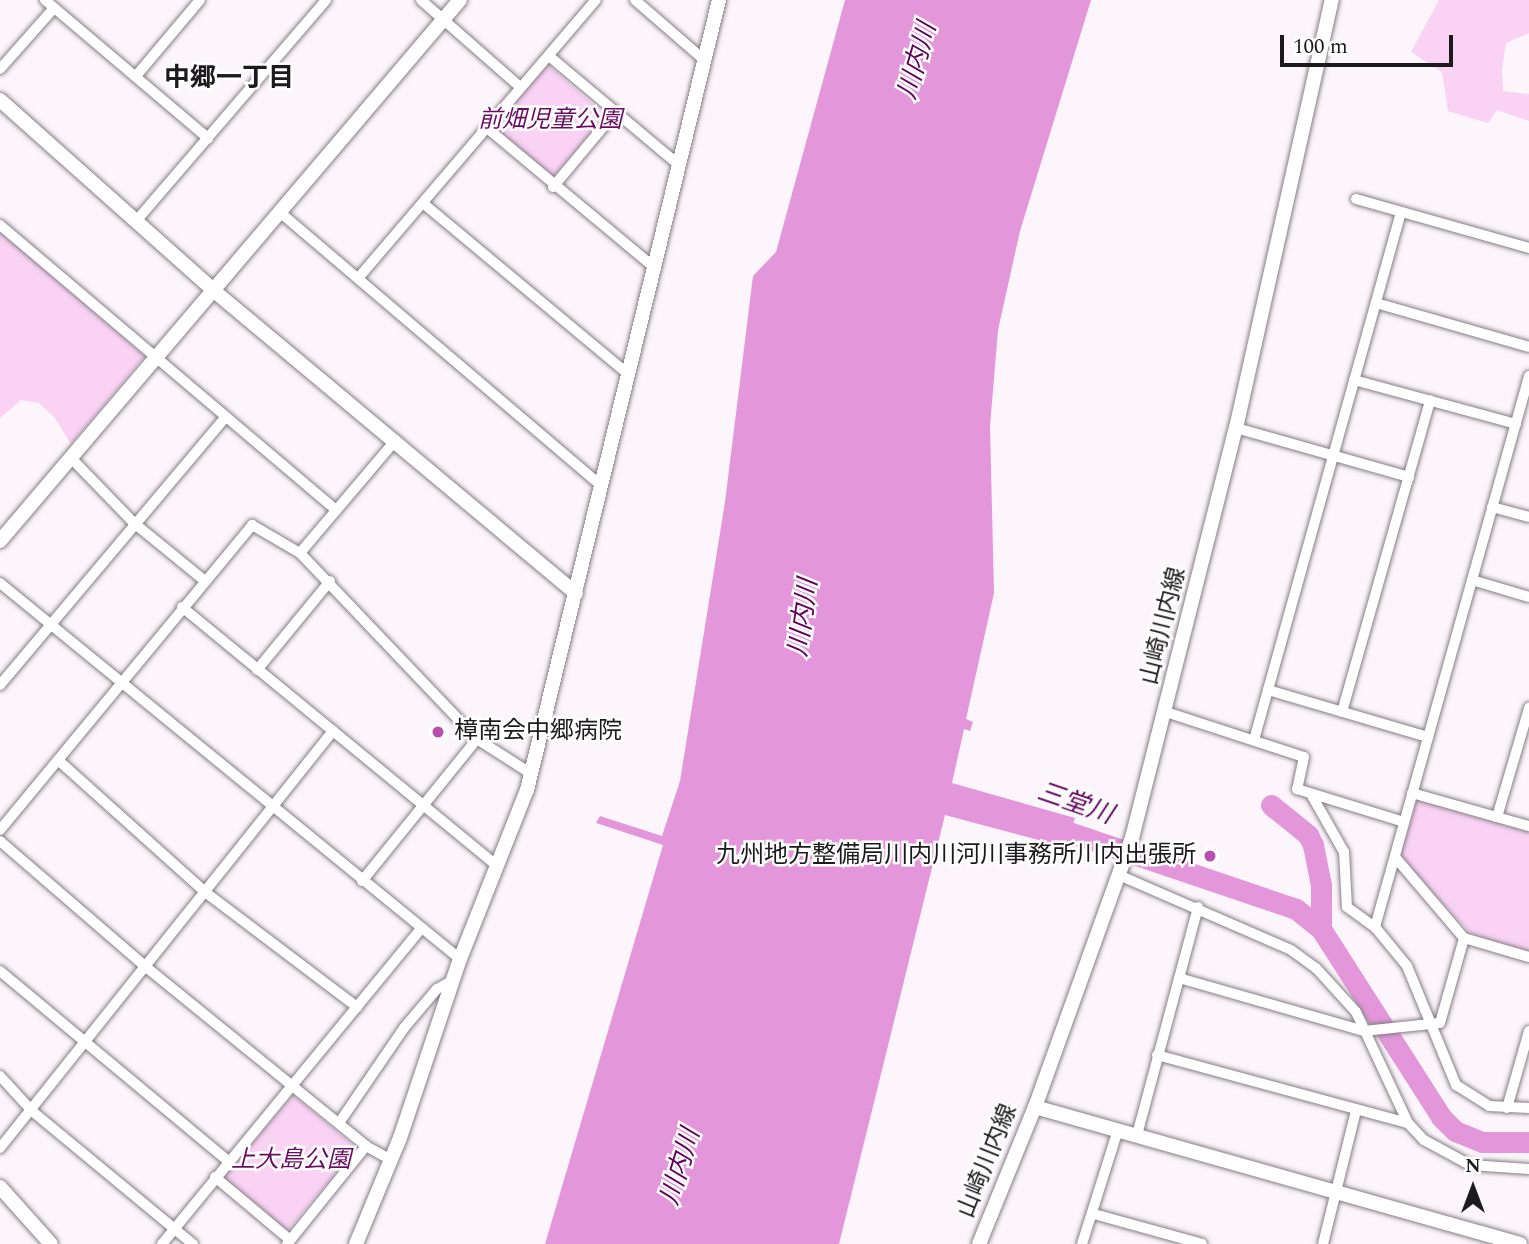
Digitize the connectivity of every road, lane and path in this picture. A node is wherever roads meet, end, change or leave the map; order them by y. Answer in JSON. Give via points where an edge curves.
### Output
{"nodes":[{"id":1,"x":45,"y":0,"type":"edge"},
{"id":2,"x":326,"y":0,"type":"edge"},
{"id":3,"x":421,"y":0,"type":"edge"},
{"id":4,"x":460,"y":0,"type":"edge"},
{"id":5,"x":596,"y":0,"type":"edge"},
{"id":6,"x":635,"y":0,"type":"edge"},
{"id":7,"x":719,"y":0,"type":"edge"},
{"id":8,"x":1332,"y":0,"type":"edge"},
{"id":9,"x":198,"y":1,"type":"edge"},
{"id":10,"x":54,"y":8,"type":"junction"},
{"id":11,"x":443,"y":19,"type":"junction"},
{"id":12,"x":548,"y":56,"type":"junction"},
{"id":13,"x":703,"y":59,"type":"junction"},
{"id":14,"x":0,"y":69,"type":"edge"},
{"id":15,"x":136,"y":76,"type":"junction"},
{"id":16,"x":519,"y":86,"type":"junction"},
{"id":17,"x":0,"y":100,"type":"edge"},
{"id":18,"x":614,"y":114,"type":"junction"},
{"id":19,"x":487,"y":128,"type":"junction"},
{"id":20,"x":208,"y":138,"type":"junction"},
{"id":21,"x":680,"y":166,"type":"junction"},
{"id":22,"x":553,"y":187,"type":"junction"},
{"id":23,"x":1356,"y":199,"type":"dead end"},
{"id":24,"x":424,"y":204,"type":"junction"},
{"id":25,"x":1401,"y":212,"type":"junction"},
{"id":26,"x":282,"y":214,"type":"junction"},
{"id":27,"x":137,"y":220,"type":"junction"},
{"id":28,"x":0,"y":225,"type":"edge"},
{"id":29,"x":1529,"y":248,"type":"edge"},
{"id":30,"x":656,"y":270,"type":"junction"},
{"id":31,"x":360,"y":276,"type":"junction"},
{"id":32,"x":213,"y":290,"type":"junction"},
{"id":33,"x":1376,"y":303,"type":"junction"},
{"id":34,"x":1529,"y":347,"type":"edge"},
{"id":35,"x":157,"y":358,"type":"junction"},
{"id":36,"x":627,"y":373,"type":"junction"},
{"id":37,"x":1529,"y":376,"type":"edge"},
{"id":38,"x":1354,"y":380,"type":"junction"},
{"id":39,"x":1430,"y":400,"type":"junction"},
{"id":40,"x":225,"y":418,"type":"junction"},
{"id":41,"x":1516,"y":424,"type":"junction"},
{"id":42,"x":1236,"y":428,"type":"junction"},
{"id":43,"x":396,"y":440,"type":"junction"},
{"id":44,"x":1333,"y":455,"type":"junction"},
{"id":45,"x":72,"y":459,"type":"junction"},
{"id":46,"x":1409,"y":477,"type":"junction"},
{"id":47,"x":602,"y":486,"type":"junction"},
{"id":48,"x":1492,"y":507,"type":"junction"},
{"id":49,"x":335,"y":510,"type":"junction"},
{"id":50,"x":1529,"y":517,"type":"edge"},
{"id":51,"x":134,"y":523,"type":"junction"},
{"id":52,"x":0,"y":541,"type":"edge"},
{"id":53,"x":300,"y":553,"type":"junction"},
{"id":54,"x":204,"y":580,"type":"junction"},
{"id":55,"x":1472,"y":580,"type":"junction"},
{"id":56,"x":330,"y":581,"type":"junction"},
{"id":57,"x":0,"y":583,"type":"edge"},
{"id":58,"x":576,"y":594,"type":"junction"},
{"id":59,"x":1529,"y":597,"type":"edge"},
{"id":60,"x":182,"y":607,"type":"junction"},
{"id":61,"x":49,"y":625,"type":"junction"},
{"id":62,"x":257,"y":670,"type":"junction"},
{"id":63,"x":122,"y":682,"type":"junction"},
{"id":64,"x":0,"y":685,"type":"edge"},
{"id":65,"x":1268,"y":690,"type":"junction"},
{"id":66,"x":1529,"y":708,"type":"edge"},
{"id":67,"x":1166,"y":712,"type":"junction"},
{"id":68,"x":1342,"y":712,"type":"junction"},
{"id":69,"x":333,"y":731,"type":"junction"},
{"id":70,"x":1428,"y":737,"type":"junction"},
{"id":71,"x":477,"y":739,"type":"junction"},
{"id":72,"x":1254,"y":740,"type":"junction"},
{"id":73,"x":58,"y":760,"type":"junction"},
{"id":74,"x":530,"y":773,"type":"junction"},
{"id":75,"x":1412,"y":793,"type":"junction"},
{"id":76,"x":1311,"y":794,"type":"junction"},
{"id":77,"x":421,"y":808,"type":"junction"},
{"id":78,"x":271,"y":809,"type":"junction"},
{"id":79,"x":1497,"y":817,"type":"junction"},
{"id":80,"x":1404,"y":822,"type":"junction"},
{"id":81,"x":1529,"y":826,"type":"edge"},
{"id":82,"x":0,"y":830,"type":"edge"},
{"id":83,"x":0,"y":841,"type":"edge"},
{"id":84,"x":1395,"y":857,"type":"junction"},
{"id":85,"x":498,"y":867,"type":"junction"},
{"id":86,"x":1121,"y":876,"type":"junction"},
{"id":87,"x":362,"y":881,"type":"junction"},
{"id":88,"x":205,"y":892,"type":"junction"},
{"id":89,"x":1198,"y":907,"type":"junction"},
{"id":90,"x":1375,"y":927,"type":"junction"},
{"id":91,"x":421,"y":929,"type":"junction"},
{"id":92,"x":1464,"y":939,"type":"junction"},
{"id":93,"x":1529,"y":957,"type":"edge"},
{"id":94,"x":460,"y":959,"type":"junction"},
{"id":95,"x":146,"y":967,"type":"junction"},
{"id":96,"x":0,"y":971,"type":"edge"},
{"id":97,"x":1179,"y":978,"type":"junction"},
{"id":98,"x":453,"y":981,"type":"junction"},
{"id":99,"x":356,"y":1007,"type":"junction"},
{"id":100,"x":1429,"y":1024,"type":"junction"},
{"id":101,"x":1369,"y":1030,"type":"junction"},
{"id":102,"x":1529,"y":1031,"type":"edge"},
{"id":103,"x":86,"y":1041,"type":"junction"},
{"id":104,"x":1157,"y":1055,"type":"junction"},
{"id":105,"x":0,"y":1076,"type":"edge"},
{"id":106,"x":293,"y":1084,"type":"junction"},
{"id":107,"x":1035,"y":1107,"type":"junction"},
{"id":108,"x":1507,"y":1108,"type":"junction"},
{"id":109,"x":1529,"y":1108,"type":"edge"},
{"id":110,"x":32,"y":1111,"type":"junction"},
{"id":111,"x":1356,"y":1111,"type":"junction"},
{"id":112,"x":339,"y":1123,"type":"junction"},
{"id":113,"x":1408,"y":1123,"type":"junction"},
{"id":114,"x":1118,"y":1130,"type":"junction"},
{"id":115,"x":1137,"y":1135,"type":"junction"},
{"id":116,"x":366,"y":1146,"type":"junction"},
{"id":117,"x":0,"y":1148,"type":"edge"},
{"id":118,"x":391,"y":1160,"type":"junction"},
{"id":119,"x":228,"y":1161,"type":"junction"},
{"id":120,"x":1529,"y":1169,"type":"edge"},
{"id":121,"x":215,"y":1177,"type":"junction"},
{"id":122,"x":0,"y":1187,"type":"edge"},
{"id":123,"x":1338,"y":1190,"type":"junction"},
{"id":124,"x":1094,"y":1214,"type":"junction"},
{"id":125,"x":175,"y":1228,"type":"junction"},
{"id":126,"x":1166,"y":1239,"type":"edge"},
{"id":127,"x":289,"y":1242,"type":"edge"},
{"id":128,"x":51,"y":1244,"type":"edge"},
{"id":129,"x":162,"y":1244,"type":"edge"},
{"id":130,"x":193,"y":1244,"type":"edge"},
{"id":131,"x":356,"y":1244,"type":"edge"},
{"id":132,"x":979,"y":1244,"type":"edge"},
{"id":133,"x":1082,"y":1244,"type":"edge"},
{"id":134,"x":1202,"y":1244,"type":"edge"},
{"id":135,"x":1323,"y":1244,"type":"edge"},
{"id":136,"x":1520,"y":1244,"type":"edge"}],
"edges":[{"from":1,"to":10,"type":"street"},
{"from":2,"to":20,"type":"street"},
{"from":3,"to":11,"type":"street"},
{"from":4,"to":11,"type":"street"},
{"from":5,"to":12,"type":"street"},
{"from":6,"to":13,"type":"street"},
{"from":7,"to":13,"type":"street"},
{"from":8,"to":42,"type":"street","name":"山崎川内線"},
{"from":9,"to":15,"type":"street"},
{"from":10,"to":14,"type":"street"},
{"from":10,"to":15,"type":"street"},
{"from":11,"to":16,"type":"street"},
{"from":11,"to":26,"type":"street"},
{"from":12,"to":16,"type":"street"},
{"from":12,"to":18,"type":"street"},
{"from":13,"to":21,"type":"street"},
{"from":15,"to":20,"type":"street"},
{"from":16,"to":19,"type":"street"},
{"from":17,"to":27,"type":"street"},
{"from":18,"to":21,"type":"street"},
{"from":18,"to":22,"type":"street"},
{"from":19,"to":22,"type":"street"},
{"from":19,"to":24,"type":"street"},
{"from":20,"to":27,"type":"street"},
{"from":21,"to":30,"type":"street"},
{"from":22,"to":30,"type":"street"},
{"from":23,"to":25,"type":"street"},
{"from":24,"to":31,"type":"street"},
{"from":24,"to":36,"type":"street"},
{"from":25,"to":29,"type":"street"},
{"from":25,"to":33,"type":"street"},
{"from":26,"to":31,"type":"street"},
{"from":26,"to":32,"type":"street"},
{"from":27,"to":32,"type":"street"},
{"from":28,"to":35,"type":"street"},
{"from":30,"to":36,"type":"street"},
{"from":31,"to":47,"type":"street"},
{"from":32,"to":35,"type":"street"},
{"from":32,"to":43,"type":"street"},
{"from":33,"to":34,"type":"street"},
{"from":33,"to":38,"type":"street"},
{"from":35,"to":40,"type":"street"},
{"from":35,"to":45,"type":"street"},
{"from":36,"to":47,"type":"street"},
{"from":37,"to":41,"type":"street"},
{"from":38,"to":39,"type":"street"},
{"from":38,"to":44,"type":"street"},
{"from":39,"to":41,"type":"street"},
{"from":39,"to":46,"type":"street"},
{"from":40,"to":49,"type":"street"},
{"from":40,"to":51,"type":"street"},
{"from":41,"to":48,"type":"street"},
{"from":42,"to":44,"type":"street"},
{"from":42,"to":67,"type":"street","name":"山崎川内線"},
{"from":43,"to":49,"type":"street"},
{"from":43,"to":58,"type":"street"},
{"from":44,"to":46,"type":"street"},
{"from":44,"to":65,"type":"street"},
{"from":45,"to":51,"type":"street"},
{"from":45,"to":52,"type":"street"},
{"from":46,"to":68,"type":"street"},
{"from":47,"to":58,"type":"street"},
{"from":48,"to":50,"type":"street"},
{"from":48,"to":55,"type":"street"},
{"from":49,"to":53,"type":"street"},
{"from":51,"to":54,"type":"street"},
{"from":51,"to":61,"type":"street"},
{"from":53,"to":54,"type":"street","via":[[252,525]]},
{"from":53,"to":56,"type":"street"},
{"from":54,"to":60,"type":"street"},
{"from":55,"to":59,"type":"street"},
{"from":55,"to":70,"type":"street"},
{"from":56,"to":62,"type":"street"},
{"from":56,"to":71,"type":"street"},
{"from":57,"to":61,"type":"street"},
{"from":58,"to":74,"type":"street"},
{"from":60,"to":62,"type":"street"},
{"from":60,"to":63,"type":"street"},
{"from":61,"to":63,"type":"street"},
{"from":61,"to":64,"type":"street"},
{"from":62,"to":69,"type":"street"},
{"from":63,"to":73,"type":"street"},
{"from":63,"to":78,"type":"street"},
{"from":65,"to":68,"type":"street"},
{"from":65,"to":72,"type":"street"},
{"from":66,"to":79,"type":"street"},
{"from":67,"to":72,"type":"street"},
{"from":67,"to":86,"type":"street","name":"山崎川内線"},
{"from":68,"to":70,"type":"street"},
{"from":69,"to":77,"type":"street"},
{"from":69,"to":78,"type":"street"},
{"from":70,"to":75,"type":"street"},
{"from":71,"to":74,"type":"street"},
{"from":71,"to":77,"type":"street"},
{"from":72,"to":76,"type":"street","via":[[1304,757],[1297,789]]},
{"from":73,"to":82,"type":"street"},
{"from":73,"to":88,"type":"street"},
{"from":74,"to":85,"type":"street"},
{"from":75,"to":79,"type":"street"},
{"from":75,"to":80,"type":"street"},
{"from":76,"to":80,"type":"street"},
{"from":76,"to":90,"type":"street","via":[[1344,852],[1347,907]]},
{"from":77,"to":85,"type":"street"},
{"from":77,"to":87,"type":"street"},
{"from":78,"to":87,"type":"street"},
{"from":78,"to":88,"type":"street"},
{"from":79,"to":81,"type":"street"},
{"from":80,"to":84,"type":"street"},
{"from":83,"to":95,"type":"street"},
{"from":84,"to":90,"type":"street"},
{"from":84,"to":92,"type":"street"},
{"from":85,"to":94,"type":"street"},
{"from":86,"to":89,"type":"street"},
{"from":86,"to":107,"type":"street","name":"山崎川内線"},
{"from":87,"to":91,"type":"street"},
{"from":88,"to":95,"type":"street"},
{"from":88,"to":99,"type":"street"},
{"from":89,"to":97,"type":"street"},
{"from":89,"to":101,"type":"street","via":[[1291,950],[1337,986]]},
{"from":90,"to":100,"type":"street","via":[[1407,966]]},
{"from":91,"to":94,"type":"street"},
{"from":91,"to":99,"type":"street"},
{"from":92,"to":93,"type":"street"},
{"from":92,"to":100,"type":"street","via":[[1440,1023]]},
{"from":94,"to":98,"type":"street"},
{"from":95,"to":103,"type":"street"},
{"from":95,"to":106,"type":"street"},
{"from":96,"to":103,"type":"street"},
{"from":97,"to":101,"type":"street"},
{"from":97,"to":104,"type":"street"},
{"from":98,"to":112,"type":"street","via":[[437,989],[404,1028]]},
{"from":98,"to":118,"type":"street"},
{"from":99,"to":106,"type":"street"},
{"from":100,"to":101,"type":"street"},
{"from":100,"to":108,"type":"street","via":[[1456,1085],[1475,1101]]},
{"from":101,"to":113,"type":"street"},
{"from":102,"to":108,"type":"street"},
{"from":103,"to":110,"type":"street"},
{"from":103,"to":119,"type":"street"},
{"from":104,"to":111,"type":"street"},
{"from":104,"to":115,"type":"street"},
{"from":105,"to":110,"type":"street"},
{"from":106,"to":112,"type":"street"},
{"from":106,"to":119,"type":"street"},
{"from":107,"to":114,"type":"street"},
{"from":107,"to":132,"type":"street","name":"山崎川内線"},
{"from":108,"to":109,"type":"street"},
{"from":110,"to":117,"type":"street"},
{"from":110,"to":125,"type":"street"},
{"from":111,"to":113,"type":"street"},
{"from":111,"to":123,"type":"street"},
{"from":112,"to":116,"type":"street"},
{"from":113,"to":120,"type":"street","via":[[1445,1154],[1470,1165]]},
{"from":114,"to":115,"type":"street"},
{"from":114,"to":124,"type":"street"},
{"from":115,"to":123,"type":"street"},
{"from":116,"to":118,"type":"street"},
{"from":116,"to":127,"type":"street"},
{"from":118,"to":131,"type":"street"},
{"from":119,"to":121,"type":"street"},
{"from":121,"to":125,"type":"street"},
{"from":121,"to":127,"type":"street"},
{"from":122,"to":128,"type":"street"},
{"from":123,"to":135,"type":"street"},
{"from":123,"to":136,"type":"street"},
{"from":124,"to":126,"type":"street"},
{"from":124,"to":133,"type":"street"},
{"from":125,"to":129,"type":"street"},
{"from":125,"to":130,"type":"street"},
{"from":126,"to":134,"type":"street"}]}
